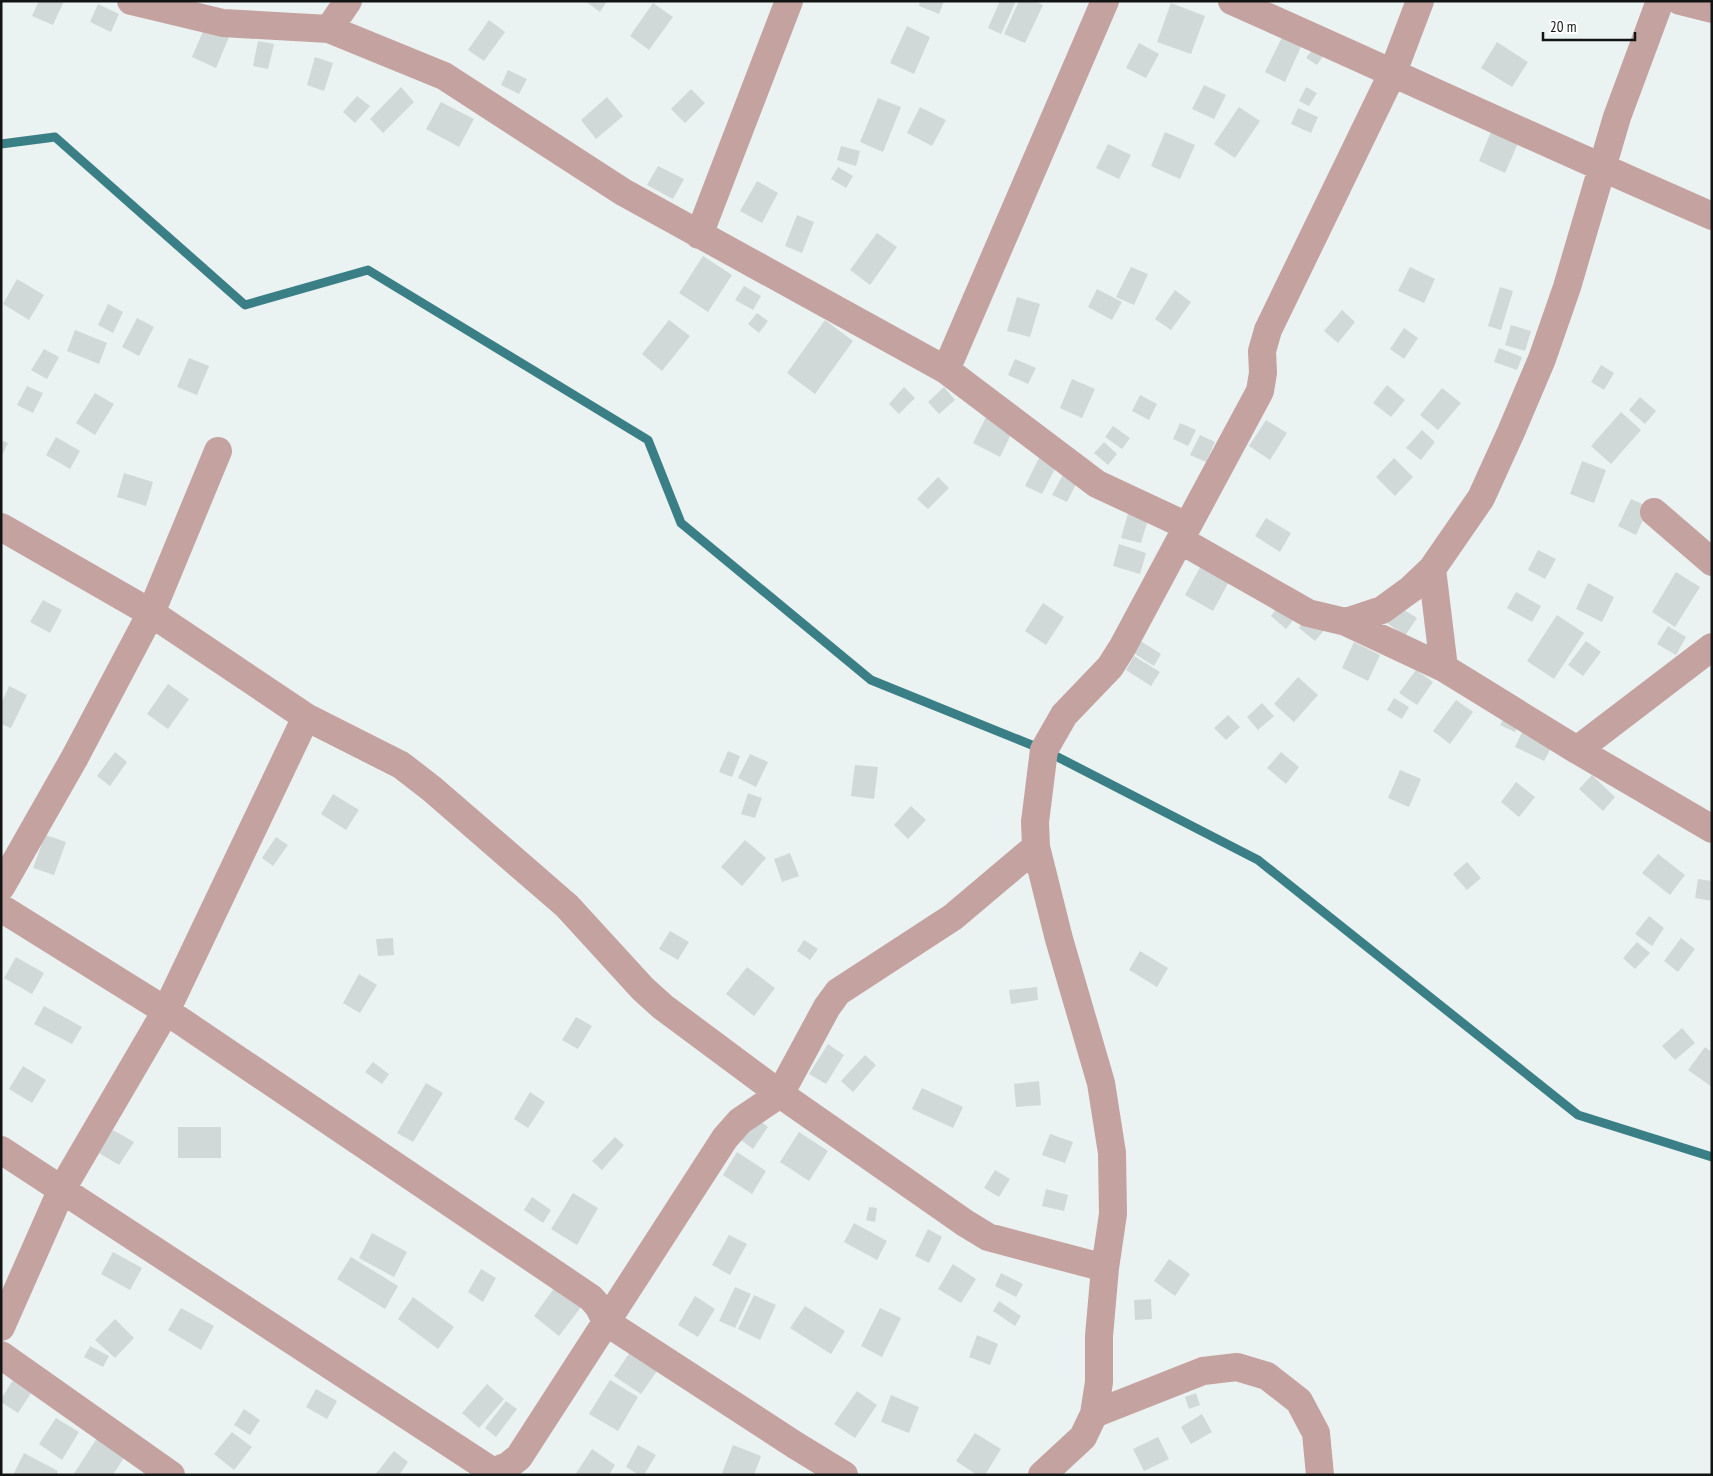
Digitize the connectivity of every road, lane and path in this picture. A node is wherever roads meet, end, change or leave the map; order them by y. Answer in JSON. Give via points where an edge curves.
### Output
{"nodes":[{"id":1,"x":131,"y":1,"type":"edge"},
{"id":2,"x":348,"y":1,"type":"edge"},
{"id":3,"x":789,"y":1,"type":"edge"},
{"id":4,"x":1105,"y":1,"type":"edge"},
{"id":5,"x":1232,"y":1,"type":"edge"},
{"id":6,"x":1420,"y":1,"type":"edge"},
{"id":7,"x":1660,"y":1,"type":"edge"},
{"id":8,"x":1680,"y":1,"type":"edge"},
{"id":9,"x":1712,"y":9,"type":"edge"},
{"id":10,"x":329,"y":29,"type":"junction"},
{"id":11,"x":1393,"y":72,"type":"junction"},
{"id":12,"x":1603,"y":168,"type":"junction"},
{"id":13,"x":1712,"y":216,"type":"edge"},
{"id":14,"x":698,"y":235,"type":"junction"},
{"id":15,"x":946,"y":370,"type":"junction"},
{"id":16,"x":218,"y":451,"type":"dead end"},
{"id":17,"x":1654,"y":512,"type":"dead end"},
{"id":18,"x":1,"y":527,"type":"edge"},
{"id":19,"x":1184,"y":533,"type":"junction"},
{"id":20,"x":1712,"y":562,"type":"edge"},
{"id":21,"x":1432,"y":569,"type":"junction"},
{"id":22,"x":151,"y":613,"type":"junction"},
{"id":23,"x":1346,"y":622,"type":"junction"},
{"id":24,"x":1712,"y":648,"type":"edge"},
{"id":25,"x":1444,"y":668,"type":"junction"},
{"id":26,"x":306,"y":717,"type":"junction"},
{"id":27,"x":1577,"y":750,"type":"junction"},
{"id":28,"x":1712,"y":829,"type":"edge"},
{"id":29,"x":1036,"y":847,"type":"junction"},
{"id":30,"x":1,"y":887,"type":"edge"},
{"id":31,"x":1,"y":908,"type":"edge"},
{"id":32,"x":166,"y":1011,"type":"junction"},
{"id":33,"x":780,"y":1094,"type":"junction"},
{"id":34,"x":1,"y":1150,"type":"edge"},
{"id":35,"x":62,"y":1189,"type":"junction"},
{"id":36,"x":1105,"y":1268,"type":"junction"},
{"id":37,"x":606,"y":1322,"type":"junction"},
{"id":38,"x":1,"y":1327,"type":"edge"},
{"id":39,"x":1,"y":1355,"type":"edge"},
{"id":40,"x":1094,"y":1414,"type":"junction"},
{"id":41,"x":494,"y":1474,"type":"edge"},
{"id":42,"x":171,"y":1475,"type":"edge"},
{"id":43,"x":844,"y":1475,"type":"edge"},
{"id":44,"x":1042,"y":1475,"type":"edge"},
{"id":45,"x":1320,"y":1475,"type":"edge"}],
"edges":[{"from":1,"to":10,"type":"street","via":[[224,23]]},
{"from":2,"to":10,"type":"street"},
{"from":3,"to":14,"type":"street"},
{"from":4,"to":15,"type":"street"},
{"from":5,"to":11,"type":"street"},
{"from":6,"to":11,"type":"street"},
{"from":7,"to":12,"type":"street","via":[[1617,117]]},
{"from":8,"to":9,"type":"street"},
{"from":10,"to":14,"type":"street","via":[[444,76],[623,192]]},
{"from":11,"to":12,"type":"street"},
{"from":11,"to":19,"type":"street","via":[[1268,330],[1262,351],[1264,373],[1260,391]]},
{"from":12,"to":13,"type":"street"},
{"from":12,"to":21,"type":"street","via":[[1542,359],[1511,432],[1480,498]]},
{"from":14,"to":15,"type":"street"},
{"from":15,"to":19,"type":"street","via":[[1097,484]]},
{"from":16,"to":22,"type":"street"},
{"from":17,"to":20,"type":"street"},
{"from":18,"to":22,"type":"street"},
{"from":19,"to":23,"type":"street","via":[[1308,613]]},
{"from":19,"to":29,"type":"street","via":[[1110,667],[1064,715],[1044,750],[1035,822]]},
{"from":21,"to":23,"type":"street","via":[[1411,590],[1382,610]]},
{"from":21,"to":25,"type":"street"},
{"from":22,"to":26,"type":"street"},
{"from":22,"to":30,"type":"street"},
{"from":23,"to":25,"type":"street"},
{"from":24,"to":27,"type":"street"},
{"from":25,"to":27,"type":"street"},
{"from":26,"to":32,"type":"street"},
{"from":26,"to":33,"type":"street","via":[[401,765],[432,789],[567,906],[663,1006]]},
{"from":27,"to":28,"type":"street"},
{"from":29,"to":33,"type":"street","via":[[953,917],[838,992],[827,1006]]},
{"from":29,"to":36,"type":"street","via":[[1107,1112],[1112,1153],[1113,1214]]},
{"from":31,"to":32,"type":"street"},
{"from":32,"to":35,"type":"street"},
{"from":32,"to":37,"type":"street","via":[[591,1298]]},
{"from":33,"to":36,"type":"street","via":[[988,1237]]},
{"from":33,"to":37,"type":"street","via":[[740,1121],[725,1138]]},
{"from":34,"to":35,"type":"street"},
{"from":35,"to":38,"type":"street"},
{"from":35,"to":41,"type":"street"},
{"from":36,"to":40,"type":"street","via":[[1099,1382]]},
{"from":37,"to":41,"type":"street","via":[[519,1457]]},
{"from":37,"to":43,"type":"street"},
{"from":39,"to":42,"type":"street"},
{"from":40,"to":44,"type":"street","via":[[1083,1437]]},
{"from":40,"to":45,"type":"street","via":[[1203,1371],[1237,1367],[1266,1376],[1299,1401],[1316,1433]]}]}
